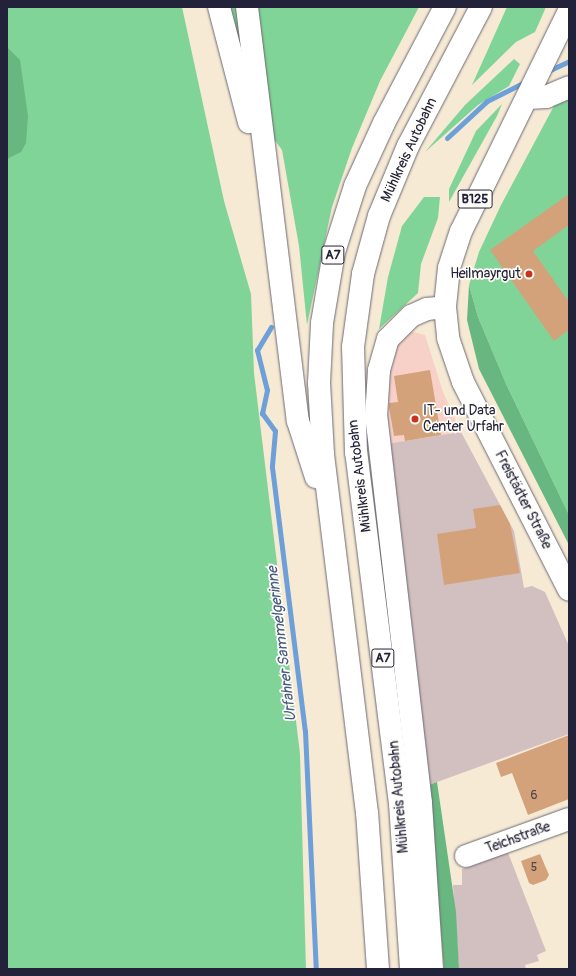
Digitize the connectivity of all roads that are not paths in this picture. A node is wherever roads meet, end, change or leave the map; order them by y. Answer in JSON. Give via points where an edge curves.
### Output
{"nodes":[{"id":1,"x":219,"y":7,"type":"edge"},
{"id":2,"x":247,"y":7,"type":"edge"},
{"id":3,"x":445,"y":7,"type":"edge"},
{"id":4,"x":481,"y":7,"type":"edge"},
{"id":5,"x":569,"y":11,"type":"edge"},
{"id":6,"x":569,"y":87,"type":"edge"},
{"id":7,"x":529,"y":98,"type":"junction"},
{"id":8,"x":268,"y":196,"type":"junction"},
{"id":9,"x":444,"y":307,"type":"junction"},
{"id":10,"x":332,"y":526,"type":"junction"},
{"id":11,"x":569,"y":590,"type":"edge"},
{"id":12,"x":569,"y":819,"type":"edge"},
{"id":13,"x":466,"y":856,"type":"dead end"},
{"id":14,"x":378,"y":969,"type":"edge"},
{"id":15,"x":411,"y":969,"type":"edge"},
{"id":16,"x":432,"y":969,"type":"edge"}],
"edges":[{"from":1,"to":8,"type":"main road"},
{"from":2,"to":8,"type":"main road","via":[[267,156]]},
{"from":3,"to":10,"type":"main road","number":"A7","via":[[370,150],[334,252],[322,323],[319,383]]},
{"from":4,"to":15,"type":"main road","name":"Mühlkreis Autobahn","number":"A7","via":[[408,146],[379,216],[363,274],[353,347],[356,453],[400,804]]},
{"from":5,"to":7,"type":"main road","number":"B125"},
{"from":6,"to":7,"type":"main road","via":[[546,97]]},
{"from":7,"to":9,"type":"main road","name":"Freistädter Straße","number":"B125","via":[[461,231],[449,268]]},
{"from":8,"to":10,"type":"main road","via":[[298,421]]},
{"from":9,"to":11,"type":"main road","name":"Freistädter Straße","number":"B125","via":[[448,338],[463,382]]},
{"from":9,"to":16,"type":"main road","via":[[427,309],[411,316],[388,340],[379,370],[376,417],[421,803]]},
{"from":10,"to":14,"type":"main road","number":"A7","via":[[367,812]]},
{"from":12,"to":13,"type":"main road","name":"Teichstraße"}]}
